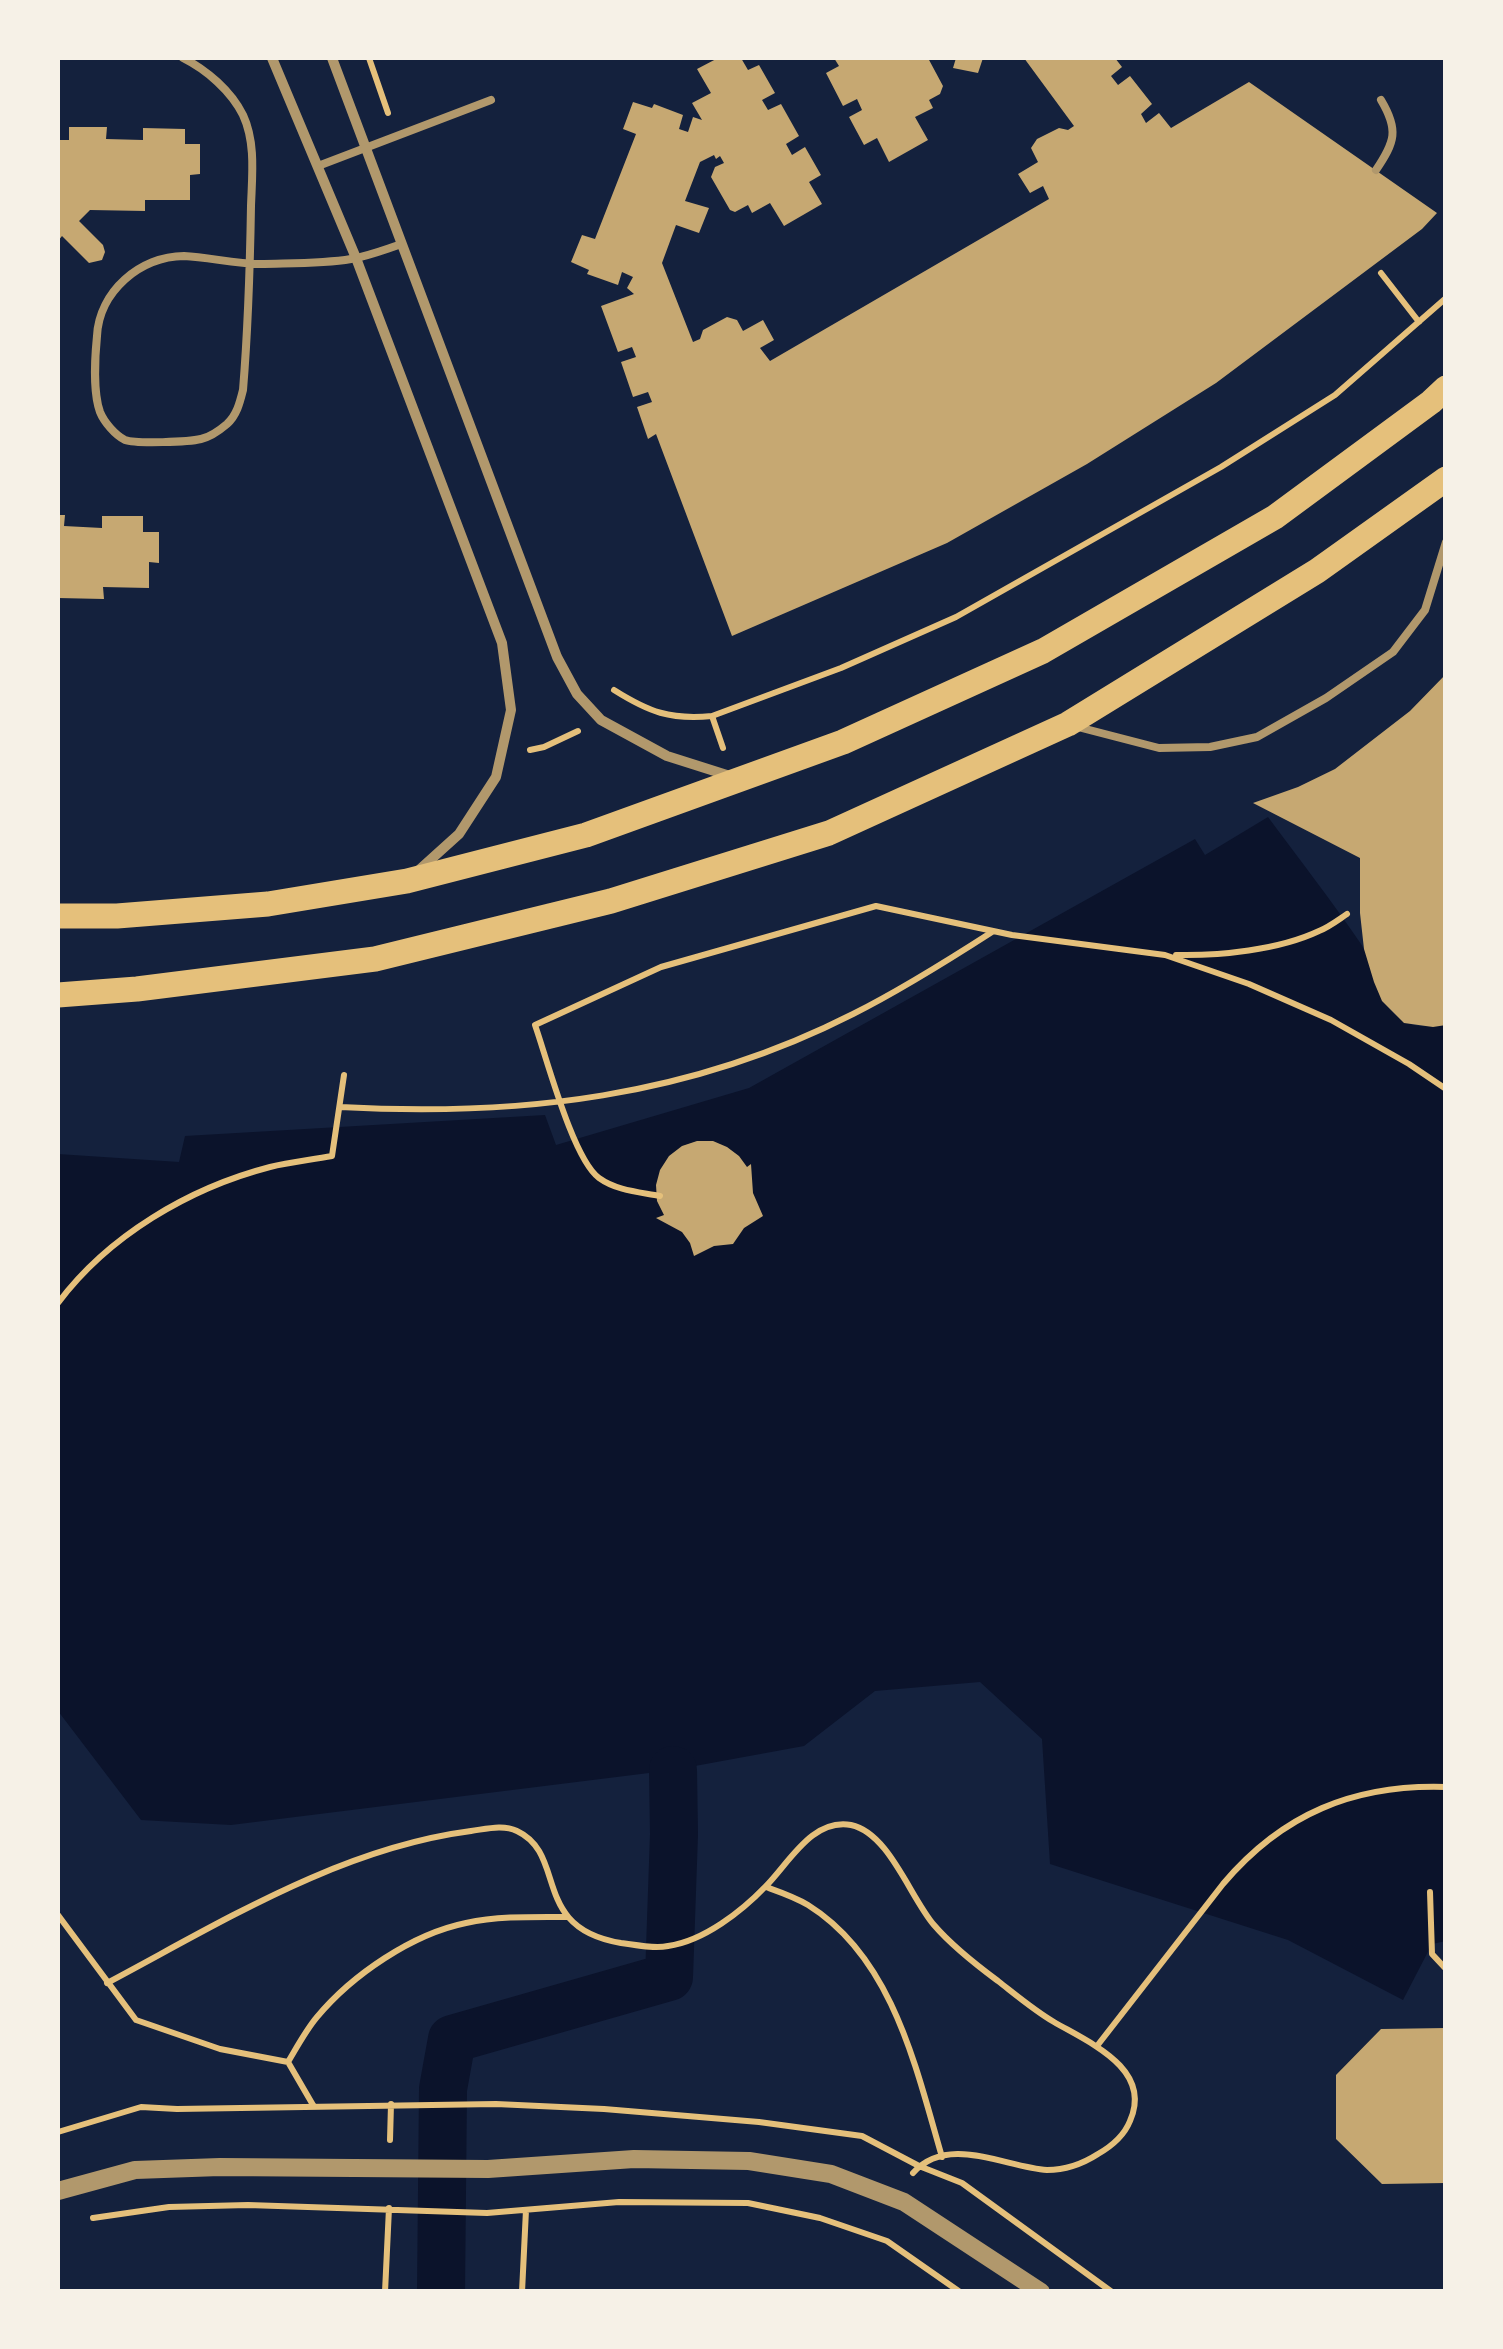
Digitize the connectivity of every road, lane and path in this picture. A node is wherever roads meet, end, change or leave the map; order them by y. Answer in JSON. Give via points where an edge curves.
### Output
{"nodes":[{"id":1,"x":183,"y":58,"type":"edge"},
{"id":2,"x":272,"y":58,"type":"edge"},
{"id":3,"x":332,"y":58,"type":"edge"},
{"id":4,"x":370,"y":58,"type":"edge"},
{"id":5,"x":491,"y":100,"type":"dead end"},
{"id":6,"x":1381,"y":100,"type":"dead end"},
{"id":7,"x":396,"y":136,"type":"junction"},
{"id":8,"x":367,"y":148,"type":"junction"},
{"id":9,"x":318,"y":166,"type":"junction"},
{"id":10,"x":1376,"y":170,"type":"dead end"},
{"id":11,"x":402,"y":244,"type":"junction"},
{"id":12,"x":356,"y":258,"type":"junction"},
{"id":13,"x":250,"y":264,"type":"junction"},
{"id":14,"x":1381,"y":273,"type":"dead end"},
{"id":15,"x":1446,"y":298,"type":"edge"},
{"id":16,"x":1419,"y":322,"type":"junction"},
{"id":17,"x":1446,"y":388,"type":"edge"},
{"id":18,"x":1446,"y":479,"type":"edge"},
{"id":19,"x":1446,"y":542,"type":"edge"},
{"id":20,"x":608,"y":686,"type":"dead end"},
{"id":21,"x":630,"y":700,"type":"junction"},
{"id":22,"x":712,"y":716,"type":"junction"},
{"id":23,"x":601,"y":720,"type":"junction"},
{"id":24,"x":1068,"y":724,"type":"junction"},
{"id":25,"x":501,"y":755,"type":"junction"},
{"id":26,"x":735,"y":778,"type":"junction"},
{"id":27,"x":407,"y":882,"type":"junction"},
{"id":28,"x":1346,"y":914,"type":"dead end"},
{"id":29,"x":58,"y":916,"type":"edge"},
{"id":30,"x":992,"y":931,"type":"junction"},
{"id":31,"x":1165,"y":955,"type":"junction"},
{"id":32,"x":58,"y":995,"type":"edge"},
{"id":33,"x":344,"y":1074,"type":"dead end"},
{"id":34,"x":1446,"y":1088,"type":"edge"},
{"id":35,"x":562,"y":1103,"type":"junction"},
{"id":36,"x":340,"y":1108,"type":"junction"},
{"id":37,"x":660,"y":1196,"type":"dead end"},
{"id":38,"x":58,"y":1303,"type":"edge"},
{"id":39,"x":1446,"y":1787,"type":"edge"},
{"id":40,"x":766,"y":1887,"type":"junction"},
{"id":41,"x":1430,"y":1892,"type":"dead end"},
{"id":42,"x":58,"y":1915,"type":"edge"},
{"id":43,"x":567,"y":1918,"type":"junction"},
{"id":44,"x":1446,"y":1969,"type":"edge"},
{"id":45,"x":107,"y":1982,"type":"junction"},
{"id":46,"x":1096,"y":2046,"type":"junction"},
{"id":47,"x":288,"y":2062,"type":"junction"},
{"id":48,"x":496,"y":2104,"type":"dead end"},
{"id":49,"x":313,"y":2106,"type":"junction"},
{"id":50,"x":58,"y":2132,"type":"edge"},
{"id":51,"x":942,"y":2156,"type":"junction"},
{"id":52,"x":58,"y":2190,"type":"edge"},
{"id":53,"x":904,"y":2202,"type":"junction"},
{"id":54,"x":389,"y":2208,"type":"junction"},
{"id":55,"x":526,"y":2210,"type":"junction"},
{"id":56,"x":76,"y":2220,"type":"dead end"},
{"id":57,"x":385,"y":2292,"type":"edge"},
{"id":58,"x":522,"y":2292,"type":"edge"},
{"id":59,"x":960,"y":2292,"type":"edge"},
{"id":60,"x":1041,"y":2292,"type":"edge"}],
"edges":[{"from":1,"to":13,"type":"lane","via":[[229,94],[250,134]]},
{"from":2,"to":9,"type":"street"},
{"from":3,"to":8,"type":"street"},
{"from":4,"to":7,"type":"path"},
{"from":5,"to":7,"type":"lane"},
{"from":6,"to":10,"type":"lane","via":[[1394,134]]},
{"from":7,"to":8,"type":"lane"},
{"from":8,"to":9,"type":"lane"},
{"from":8,"to":11,"type":"street"},
{"from":9,"to":12,"type":"street"},
{"from":11,"to":12,"type":"lane"},
{"from":11,"to":23,"type":"street","via":[[557,657]]},
{"from":12,"to":13,"type":"lane"},
{"from":12,"to":25,"type":"street","via":[[502,643],[511,710]]},
{"from":13,"to":13,"type":"lane","via":[[243,390],[230,421],[200,439],[125,440],[109,428],[96,394],[96,332],[114,290],[155,261],[181,256]]},
{"from":14,"to":16,"type":"path"},
{"from":15,"to":16,"type":"path"},
{"from":16,"to":22,"type":"path","via":[[1319,405],[956,617]]},
{"from":17,"to":26,"type":"main road","via":[[1276,517],[1043,651],[843,742]]},
{"from":18,"to":24,"type":"main road","via":[[1317,571]]},
{"from":19,"to":24,"type":"lane","via":[[1425,610],[1393,652],[1256,737],[1159,748]]},
{"from":20,"to":21,"type":"path"},
{"from":21,"to":22,"type":"path","via":[[681,719]]},
{"from":21,"to":23,"type":"path"},
{"from":22,"to":26,"type":"path"},
{"from":23,"to":25,"type":"path","via":[[544,748]]},
{"from":23,"to":26,"type":"street","via":[[667,756]]},
{"from":24,"to":32,"type":"main road","via":[[828,833],[611,901],[375,960]]},
{"from":25,"to":27,"type":"street","via":[[496,777],[459,834]]},
{"from":26,"to":27,"type":"main road","via":[[586,834]]},
{"from":27,"to":29,"type":"main road","via":[[268,904]]},
{"from":28,"to":31,"type":"path","via":[[1319,932],[1262,948]]},
{"from":30,"to":31,"type":"path"},
{"from":30,"to":35,"type":"path","via":[[897,991],[800,1038],[686,1078]]},
{"from":30,"to":35,"type":"path","via":[[876,906],[661,967],[535,1025]]},
{"from":31,"to":34,"type":"path","via":[[1331,1020]]},
{"from":33,"to":36,"type":"path"},
{"from":35,"to":36,"type":"path","via":[[456,1111]]},
{"from":35,"to":37,"type":"path","via":[[595,1175]]},
{"from":36,"to":38,"type":"path","via":[[332,1156],[272,1166],[159,1213],[110,1249]]},
{"from":39,"to":46,"type":"path","via":[[1354,1795],[1272,1836],[1238,1867]]},
{"from":40,"to":43,"type":"path","via":[[715,1926],[666,1947],[602,1940]]},
{"from":40,"to":46,"type":"path","via":[[813,1836],[852,1826],[872,1836],[922,1911],[956,1946],[1052,2021]]},
{"from":40,"to":51,"type":"path","via":[[808,1905],[863,1957],[908,2046]]},
{"from":41,"to":44,"type":"path","via":[[1432,1954]]},
{"from":42,"to":45,"type":"path"},
{"from":43,"to":45,"type":"path","via":[[539,1851],[520,1832],[453,1833],[394,1846],[324,1873]]},
{"from":43,"to":47,"type":"path","via":[[468,1922],[389,1955],[316,2017]]},
{"from":45,"to":47,"type":"path","via":[[136,2020],[220,2049]]},
{"from":46,"to":51,"type":"path","via":[[1128,2074],[1136,2100],[1123,2134],[1101,2152],[1046,2170]]},
{"from":47,"to":49,"type":"path"},
{"from":48,"to":49,"type":"path"},
{"from":49,"to":50,"type":"path","via":[[141,2107]]},
{"from":51,"to":53,"type":"path","via":[[919,2166]]},
{"from":52,"to":53,"type":"street","via":[[135,2170],[488,2169],[634,2159],[749,2161],[831,2174]]},
{"from":53,"to":60,"type":"street"},
{"from":54,"to":55,"type":"path"},
{"from":54,"to":56,"type":"path","via":[[170,2206]]},
{"from":54,"to":57,"type":"path"},
{"from":55,"to":58,"type":"path"},
{"from":55,"to":59,"type":"path","via":[[619,2202],[748,2204],[820,2218],[887,2242]]}]}
